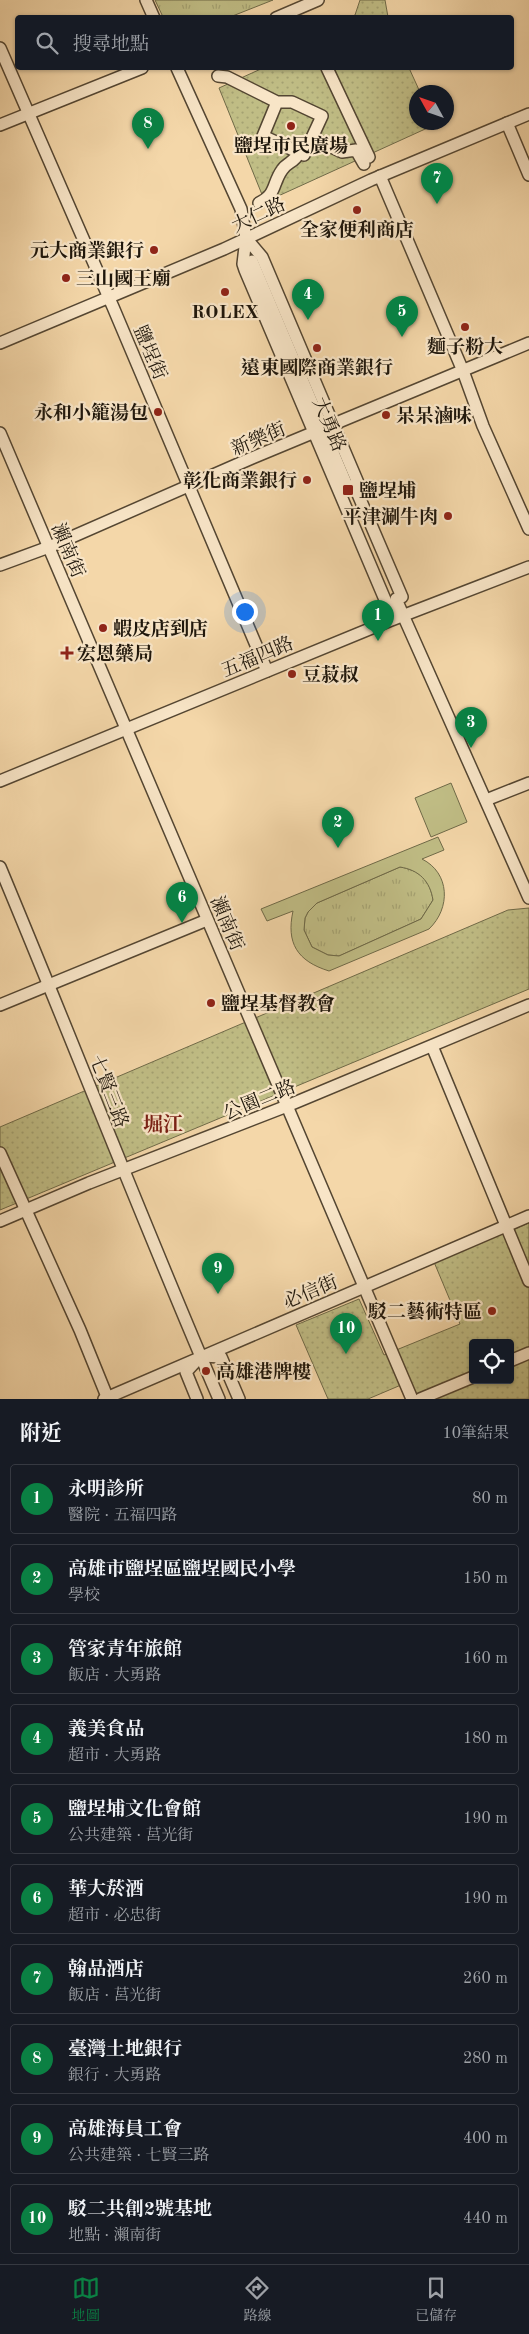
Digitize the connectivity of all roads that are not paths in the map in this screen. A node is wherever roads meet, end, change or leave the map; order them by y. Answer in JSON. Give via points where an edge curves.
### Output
{"nodes":[{"id":1,"x":146,"y":0,"type":"edge"},
{"id":2,"x":318,"y":0,"type":"edge"},
{"id":3,"x":153,"y":15,"type":"edge"},
{"id":4,"x":283,"y":15,"type":"edge"},
{"id":5,"x":0,"y":48,"type":"edge"},
{"id":6,"x":137,"y":70,"type":"edge"},
{"id":7,"x":178,"y":70,"type":"edge"},
{"id":8,"x":328,"y":70,"type":"edge"},
{"id":9,"x":218,"y":76,"type":"dead end"},
{"id":10,"x":277,"y":102,"type":"junction"},
{"id":11,"x":28,"y":114,"type":"junction"},
{"id":12,"x":529,"y":114,"type":"edge"},
{"id":13,"x":507,"y":122,"type":"junction"},
{"id":14,"x":0,"y":125,"type":"edge"},
{"id":15,"x":312,"y":138,"type":"junction"},
{"id":16,"x":299,"y":153,"type":"junction"},
{"id":17,"x":380,"y":176,"type":"junction"},
{"id":18,"x":529,"y":176,"type":"edge"},
{"id":19,"x":259,"y":203,"type":"dead end"},
{"id":20,"x":246,"y":238,"type":"junction"},
{"id":21,"x":252,"y":261,"type":"dead end"},
{"id":22,"x":109,"y":297,"type":"junction"},
{"id":23,"x":0,"y":343,"type":"edge"},
{"id":24,"x":529,"y":343,"type":"edge"},
{"id":25,"x":463,"y":371,"type":"junction"},
{"id":26,"x":324,"y":429,"type":"junction"},
{"id":27,"x":0,"y":433,"type":"edge"},
{"id":28,"x":189,"y":487,"type":"junction"},
{"id":29,"x":529,"y":529,"type":"edge"},
{"id":30,"x":48,"y":547,"type":"junction"},
{"id":31,"x":0,"y":565,"type":"edge"},
{"id":32,"x":529,"y":567,"type":"edge"},
{"id":33,"x":402,"y":615,"type":"junction"},
{"id":34,"x":266,"y":672,"type":"junction"},
{"id":35,"x":126,"y":730,"type":"junction"},
{"id":36,"x":0,"y":781,"type":"edge"},
{"id":37,"x":529,"y":783,"type":"edge"},
{"id":38,"x":486,"y":800,"type":"junction"},
{"id":39,"x":0,"y":867,"type":"edge"},
{"id":40,"x":529,"y":898,"type":"edge"},
{"id":41,"x":207,"y":920,"type":"junction"},
{"id":42,"x":50,"y":985,"type":"junction"},
{"id":43,"x":0,"y":1005,"type":"edge"},
{"id":44,"x":529,"y":1005,"type":"edge"},
{"id":45,"x":432,"y":1046,"type":"junction"},
{"id":46,"x":287,"y":1106,"type":"junction"},
{"id":47,"x":0,"y":1153,"type":"edge"},
{"id":48,"x":122,"y":1170,"type":"junction"},
{"id":49,"x":26,"y":1210,"type":"junction"},
{"id":50,"x":529,"y":1216,"type":"edge"},
{"id":51,"x":0,"y":1221,"type":"edge"},
{"id":52,"x":508,"y":1230,"type":"junction"},
{"id":53,"x":529,"y":1281,"type":"edge"},
{"id":54,"x":364,"y":1287,"type":"junction"},
{"id":55,"x":529,"y":1352,"type":"edge"},
{"id":56,"x":201,"y":1356,"type":"junction"},
{"id":57,"x":514,"y":1358,"type":"edge"},
{"id":58,"x":469,"y":1379,"type":"edge"},
{"id":59,"x":106,"y":1398,"type":"edge"},
{"id":60,"x":198,"y":1399,"type":"edge"},
{"id":61,"x":219,"y":1399,"type":"edge"},
{"id":62,"x":239,"y":1399,"type":"edge"},
{"id":63,"x":412,"y":1399,"type":"edge"},
{"id":64,"x":420,"y":1399,"type":"edge"}],
"edges":[{"from":1,"to":3,"type":"street"},
{"from":2,"to":4,"type":"street"},
{"from":5,"to":11,"type":"street","name":"鹽埕街"},
{"from":6,"to":11,"type":"street"},
{"from":7,"to":20,"type":"street","name":"大勇路","via":[[240,209]]},
{"from":8,"to":15,"type":"street","via":[[366,160],[356,150],[342,152]]},
{"from":9,"to":10,"type":"street"},
{"from":10,"to":15,"type":"street","via":[[292,102],[322,116]]},
{"from":10,"to":16,"type":"street","via":[[263,136]]},
{"from":11,"to":14,"type":"street"},
{"from":11,"to":22,"type":"street","name":"鹽埕街"},
{"from":12,"to":13,"type":"street","name":"大仁路"},
{"from":13,"to":17,"type":"street","name":"大仁路"},
{"from":13,"to":18,"type":"street"},
{"from":15,"to":16,"type":"street","via":[[304,155]]},
{"from":16,"to":19,"type":"street","via":[[295,161],[282,170],[273,192]]},
{"from":17,"to":20,"type":"street","name":"大仁路"},
{"from":17,"to":25,"type":"street"},
{"from":20,"to":22,"type":"street","name":"大仁路"},
{"from":20,"to":26,"type":"street","name":"大勇路","via":[[262,256]]},
{"from":20,"to":26,"type":"street","name":"大勇路","via":[[245,270]]},
{"from":21,"to":26,"type":"street"},
{"from":22,"to":23,"type":"street","name":"大仁路"},
{"from":22,"to":28,"type":"street","name":"鹽埕街"},
{"from":24,"to":25,"type":"street","name":"新樂街"},
{"from":25,"to":26,"type":"street","name":"新樂街"},
{"from":25,"to":29,"type":"street","via":[[483,426]]},
{"from":26,"to":28,"type":"street","name":"新樂街"},
{"from":26,"to":33,"type":"street","name":"大勇路","via":[[390,608]]},
{"from":26,"to":33,"type":"street","name":"大勇路","via":[[407,598]]},
{"from":27,"to":30,"type":"street","name":"瀨南街"},
{"from":28,"to":30,"type":"street","name":"新樂街"},
{"from":28,"to":34,"type":"street","name":"鹽埕街"},
{"from":30,"to":31,"type":"street","name":"新樂街"},
{"from":30,"to":35,"type":"street","name":"瀨南街"},
{"from":32,"to":33,"type":"street","name":"五福四路"},
{"from":33,"to":34,"type":"street","name":"五福四路"},
{"from":33,"to":38,"type":"street","name":"大勇路"},
{"from":34,"to":35,"type":"street","name":"五福四路"},
{"from":35,"to":36,"type":"street","name":"五福四路"},
{"from":35,"to":41,"type":"street","name":"瀨南街"},
{"from":37,"to":38,"type":"street"},
{"from":38,"to":40,"type":"street","name":"大勇路"},
{"from":39,"to":42,"type":"street","name":"七賢三路"},
{"from":41,"to":42,"type":"street"},
{"from":41,"to":46,"type":"street","name":"瀨南街"},
{"from":42,"to":43,"type":"street"},
{"from":42,"to":48,"type":"street","name":"七賢三路"},
{"from":44,"to":45,"type":"street","name":"公園二路"},
{"from":45,"to":46,"type":"street","name":"公園二路"},
{"from":45,"to":52,"type":"street"},
{"from":46,"to":48,"type":"street","name":"公園二路"},
{"from":46,"to":54,"type":"street","name":"瀨南街"},
{"from":47,"to":49,"type":"street"},
{"from":48,"to":49,"type":"street","name":"公園二路"},
{"from":48,"to":56,"type":"street","name":"七賢三路"},
{"from":49,"to":51,"type":"street","name":"公園二路"},
{"from":49,"to":59,"type":"street"},
{"from":50,"to":52,"type":"street","name":"必信街"},
{"from":52,"to":53,"type":"street"},
{"from":52,"to":54,"type":"street","name":"必信街"},
{"from":54,"to":56,"type":"street","name":"必信街"},
{"from":54,"to":63,"type":"street","name":"瀨南街"},
{"from":55,"to":57,"type":"street"},
{"from":56,"to":59,"type":"street","name":"必信街"},
{"from":56,"to":60,"type":"street","via":[[186,1372]]},
{"from":56,"to":61,"type":"street","name":"七賢三路"},
{"from":56,"to":62,"type":"street","via":[[221,1357]]},
{"from":58,"to":64,"type":"street"}]}
